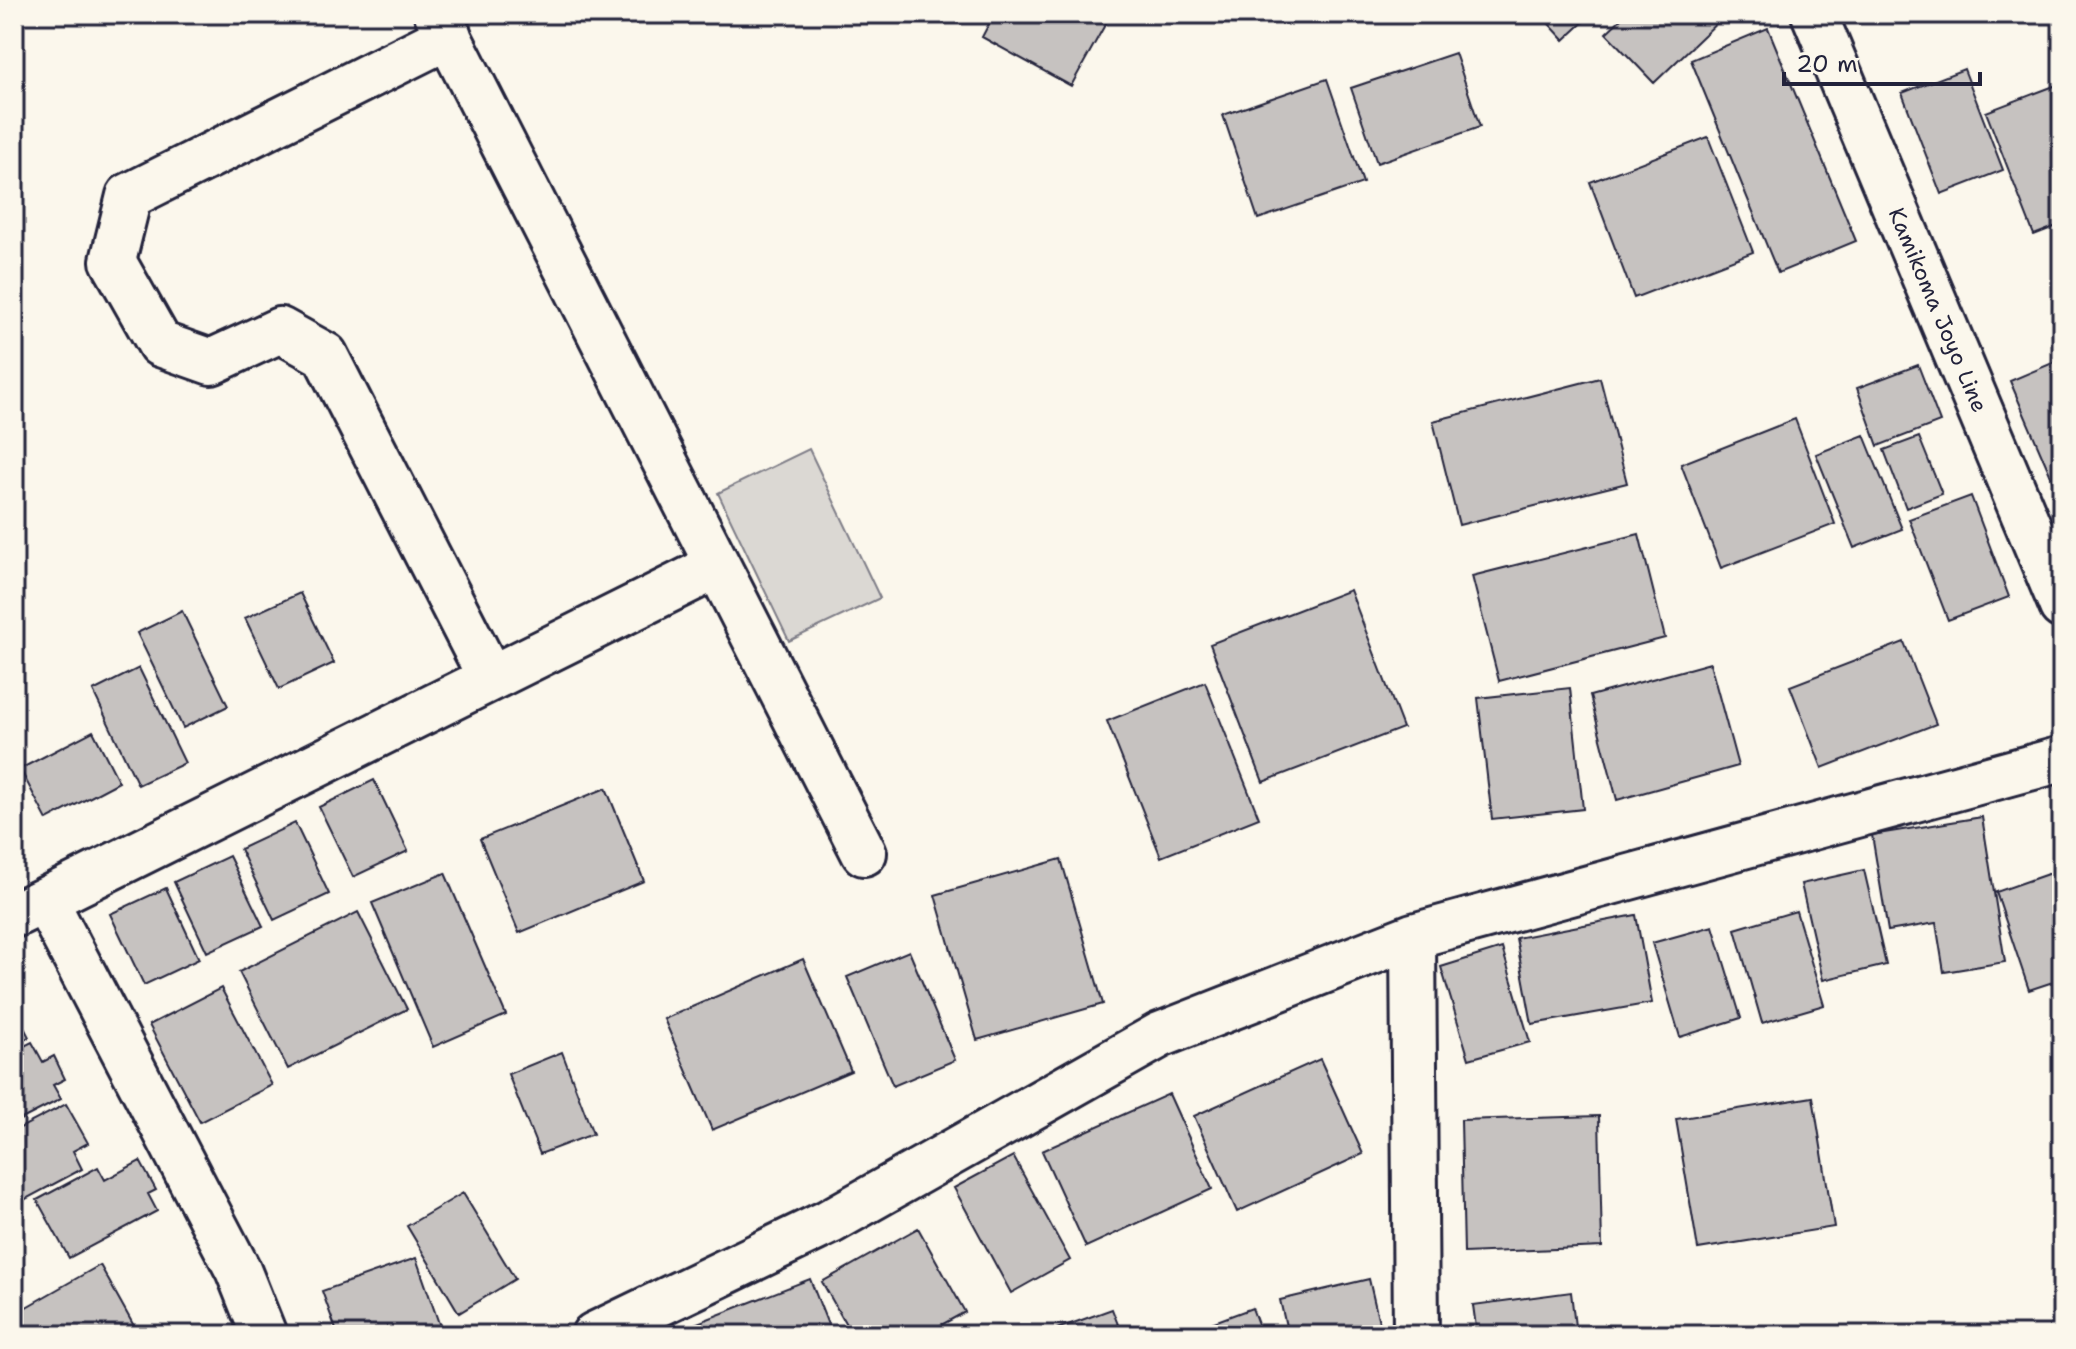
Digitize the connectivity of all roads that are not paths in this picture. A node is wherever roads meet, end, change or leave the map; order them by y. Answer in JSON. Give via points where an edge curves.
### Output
{"nodes":[{"id":1,"x":1814,"y":14,"type":"edge"},
{"id":2,"x":443,"y":25,"type":"edge"},
{"id":3,"x":717,"y":566,"type":"junction"},
{"id":4,"x":2062,"y":606,"type":"edge"},
{"id":5,"x":490,"y":677,"type":"junction"},
{"id":6,"x":2062,"y":759,"type":"edge"},
{"id":7,"x":864,"y":853,"type":"dead end"},
{"id":8,"x":29,"y":908,"type":"edge"},
{"id":9,"x":1413,"y":936,"type":"junction"},
{"id":10,"x":264,"y":1335,"type":"edge"},
{"id":11,"x":594,"y":1335,"type":"edge"},
{"id":12,"x":1416,"y":1335,"type":"edge"}],
"edges":[{"from":1,"to":4,"type":"street","name":"Kamikoma Joyo Line"},
{"from":2,"to":3,"type":"street"},
{"from":2,"to":5,"type":"street","via":[[129,196],[113,261],[160,344],[211,362],[280,330],[325,355]]},
{"from":3,"to":5,"type":"street"},
{"from":3,"to":7,"type":"street"},
{"from":5,"to":8,"type":"street"},
{"from":6,"to":9,"type":"street"},
{"from":8,"to":10,"type":"street","via":[[238,1270]]},
{"from":9,"to":11,"type":"street","via":[[1160,1035],[829,1222]]},
{"from":9,"to":12,"type":"street"}]}
